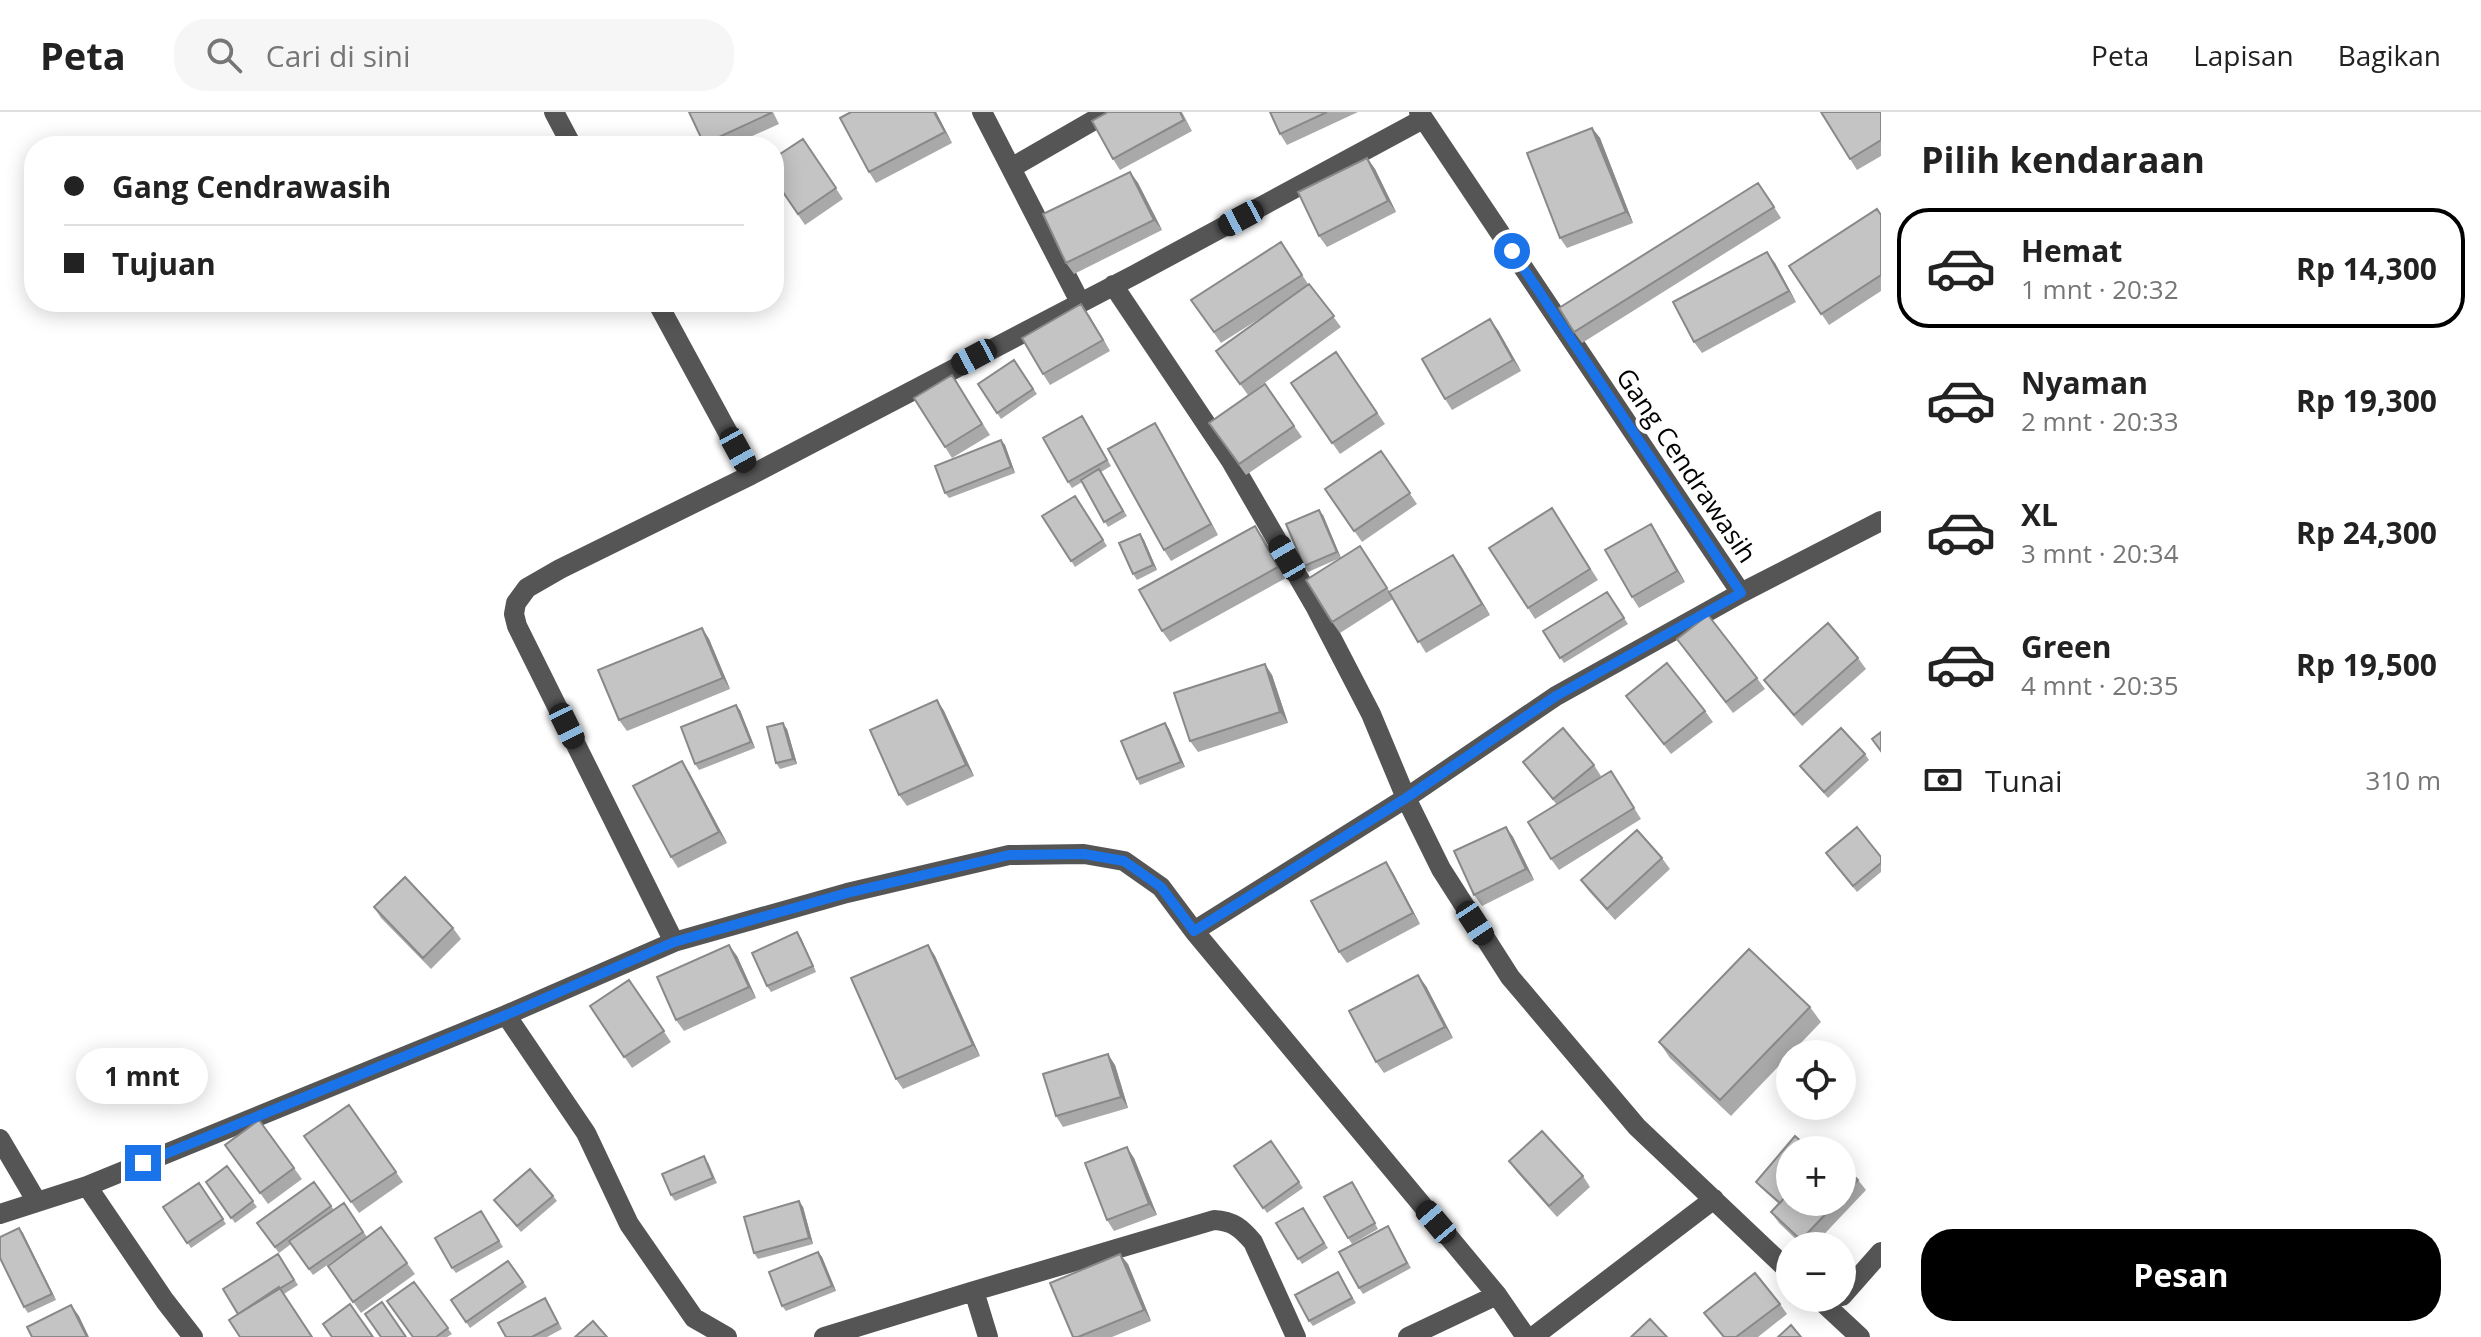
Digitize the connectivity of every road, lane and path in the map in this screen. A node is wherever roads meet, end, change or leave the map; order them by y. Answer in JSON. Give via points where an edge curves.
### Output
{"nodes":[{"id":1,"x":554,"y":112,"type":"edge"},
{"id":2,"x":982,"y":112,"type":"edge"},
{"id":3,"x":1108,"y":112,"type":"edge"},
{"id":4,"x":1421,"y":116,"type":"edge"},
{"id":5,"x":567,"y":136,"type":"edge"},
{"id":6,"x":1011,"y":168,"type":"junction"},
{"id":7,"x":1113,"y":285,"type":"junction"},
{"id":8,"x":1080,"y":302,"type":"junction"},
{"id":9,"x":662,"y":312,"type":"edge"},
{"id":10,"x":751,"y":475,"type":"junction"},
{"id":11,"x":1881,"y":521,"type":"edge"},
{"id":12,"x":1741,"y":593,"type":"junction"},
{"id":13,"x":1406,"y":798,"type":"junction"},
{"id":14,"x":1194,"y":931,"type":"junction"},
{"id":15,"x":674,"y":942,"type":"junction"},
{"id":16,"x":506,"y":1015,"type":"junction"},
{"id":17,"x":0,"y":1139,"type":"edge"},
{"id":18,"x":87,"y":1186,"type":"junction"},
{"id":19,"x":1714,"y":1199,"type":"junction"},
{"id":20,"x":37,"y":1202,"type":"junction"},
{"id":21,"x":0,"y":1214,"type":"edge"},
{"id":22,"x":1881,"y":1252,"type":"edge"},
{"id":23,"x":1776,"y":1259,"type":"edge"},
{"id":24,"x":1856,"y":1276,"type":"edge"},
{"id":25,"x":974,"y":1291,"type":"junction"},
{"id":26,"x":1497,"y":1295,"type":"junction"},
{"id":27,"x":1841,"y":1312,"type":"edge"},
{"id":28,"x":193,"y":1337,"type":"edge"},
{"id":29,"x":727,"y":1337,"type":"edge"},
{"id":30,"x":824,"y":1337,"type":"edge"},
{"id":31,"x":988,"y":1337,"type":"edge"},
{"id":32,"x":1296,"y":1337,"type":"edge"},
{"id":33,"x":1408,"y":1337,"type":"edge"},
{"id":34,"x":1526,"y":1337,"type":"edge"},
{"id":35,"x":1533,"y":1337,"type":"edge"},
{"id":36,"x":1860,"y":1337,"type":"edge"}],
"edges":[{"from":1,"to":5,"type":"street"},
{"from":2,"to":6,"type":"street"},
{"from":3,"to":6,"type":"street"},
{"from":4,"to":7,"type":"street"},
{"from":4,"to":12,"type":"street","name":"Gang Cendrawasih"},
{"from":6,"to":8,"type":"street"},
{"from":7,"to":8,"type":"street"},
{"from":7,"to":13,"type":"street","via":[[1231,461],[1315,606],[1371,714]]},
{"from":8,"to":10,"type":"street"},
{"from":9,"to":10,"type":"street"},
{"from":10,"to":15,"type":"street","via":[[527,588],[514,614]]},
{"from":11,"to":12,"type":"street"},
{"from":12,"to":13,"type":"street","name":"Gang Cendrawasih","via":[[1556,696]]},
{"from":13,"to":14,"type":"street","name":"Gang Cendrawasih"},
{"from":13,"to":19,"type":"street","via":[[1441,869],[1510,977],[1637,1127]]},
{"from":14,"to":15,"type":"street","via":[[1161,887],[1124,861],[1054,854],[1009,855]]},
{"from":14,"to":26,"type":"street"},
{"from":15,"to":16,"type":"street"},
{"from":16,"to":18,"type":"street"},
{"from":16,"to":29,"type":"street","via":[[586,1133],[629,1224],[694,1318]]},
{"from":17,"to":20,"type":"street"},
{"from":18,"to":20,"type":"street"},
{"from":18,"to":28,"type":"street"},
{"from":19,"to":23,"type":"street"},
{"from":19,"to":35,"type":"street"},
{"from":20,"to":21,"type":"street"},
{"from":22,"to":24,"type":"street"},
{"from":25,"to":30,"type":"street"},
{"from":25,"to":31,"type":"street"},
{"from":25,"to":32,"type":"street","via":[[1214,1220],[1230,1221],[1253,1242]]},
{"from":26,"to":33,"type":"street"},
{"from":26,"to":34,"type":"street"},
{"from":27,"to":36,"type":"street"}]}
